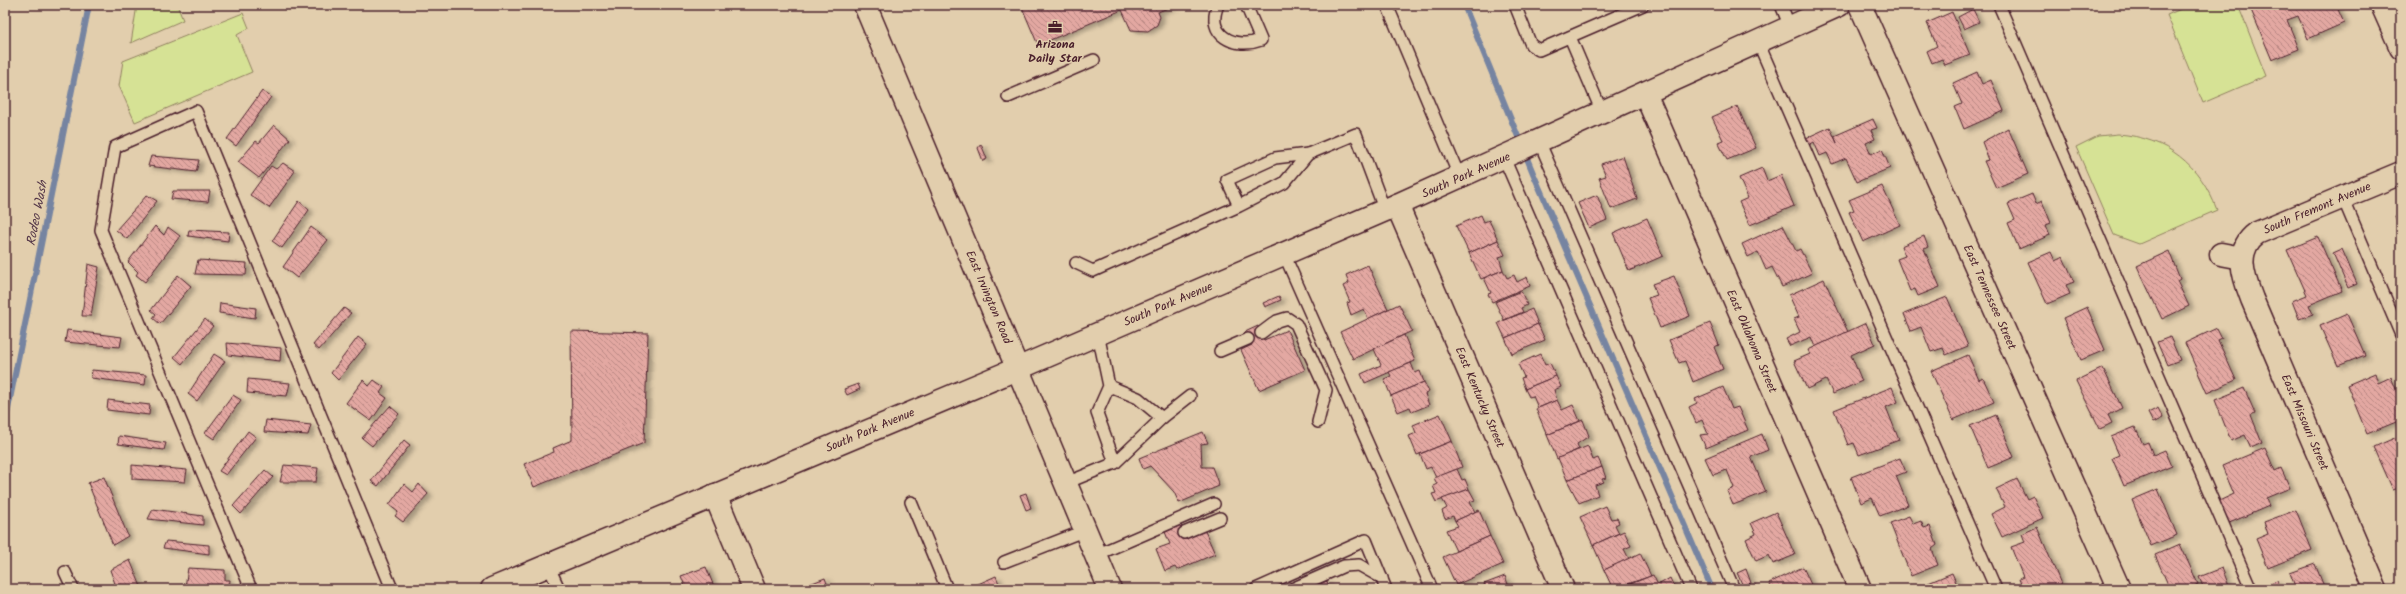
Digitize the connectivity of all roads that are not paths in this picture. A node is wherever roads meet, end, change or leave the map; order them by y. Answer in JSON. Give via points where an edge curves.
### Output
{"nodes":[{"id":1,"x":865,"y":5,"type":"edge"},
{"id":2,"x":1218,"y":5,"type":"edge"},
{"id":3,"x":1246,"y":5,"type":"edge"},
{"id":4,"x":1387,"y":5,"type":"edge"},
{"id":5,"x":1515,"y":5,"type":"edge"},
{"id":6,"x":1643,"y":5,"type":"edge"},
{"id":7,"x":1780,"y":5,"type":"edge"},
{"id":8,"x":1839,"y":5,"type":"edge"},
{"id":9,"x":1860,"y":5,"type":"edge"},
{"id":10,"x":1999,"y":5,"type":"edge"},
{"id":11,"x":2382,"y":5,"type":"edge"},
{"id":12,"x":1790,"y":27,"type":"junction"},
{"id":13,"x":2398,"y":34,"type":"edge"},
{"id":14,"x":1570,"y":37,"type":"junction"},
{"id":15,"x":1758,"y":42,"type":"junction"},
{"id":16,"x":1094,"y":60,"type":"dead end"},
{"id":17,"x":1645,"y":93,"type":"junction"},
{"id":18,"x":1008,"y":97,"type":"dead end"},
{"id":19,"x":1602,"y":112,"type":"junction"},
{"id":20,"x":1538,"y":142,"type":"junction"},
{"id":21,"x":1308,"y":154,"type":"junction"},
{"id":22,"x":1508,"y":156,"type":"junction"},
{"id":23,"x":2401,"y":173,"type":"edge"},
{"id":24,"x":1460,"y":178,"type":"junction"},
{"id":25,"x":2344,"y":198,"type":"junction"},
{"id":26,"x":1239,"y":206,"type":"junction"},
{"id":27,"x":1391,"y":208,"type":"junction"},
{"id":28,"x":1284,"y":254,"type":"junction"},
{"id":29,"x":2235,"y":255,"type":"joint"},
{"id":30,"x":1076,"y":263,"type":"dead end"},
{"id":31,"x":1261,"y":333,"type":"dead end"},
{"id":32,"x":1098,"y":334,"type":"junction"},
{"id":33,"x":2401,"y":335,"type":"edge"},
{"id":34,"x":1248,"y":339,"type":"dead end"},
{"id":35,"x":1220,"y":351,"type":"dead end"},
{"id":36,"x":1019,"y":368,"type":"junction"},
{"id":37,"x":1109,"y":386,"type":"junction"},
{"id":38,"x":1190,"y":396,"type":"dead end"},
{"id":39,"x":1162,"y":418,"type":"junction"},
{"id":40,"x":1318,"y":422,"type":"dead end"},
{"id":41,"x":1115,"y":463,"type":"junction"},
{"id":42,"x":1066,"y":483,"type":"junction"},
{"id":43,"x":715,"y":495,"type":"junction"},
{"id":44,"x":911,"y":502,"type":"dead end"},
{"id":45,"x":1214,"y":504,"type":"dead end"},
{"id":46,"x":1220,"y":518,"type":"dead end"},
{"id":47,"x":1086,"y":530,"type":"junction"},
{"id":48,"x":1184,"y":533,"type":"dead end"},
{"id":49,"x":1096,"y":555,"type":"junction"},
{"id":50,"x":1004,"y":562,"type":"dead end"},
{"id":51,"x":548,"y":565,"type":"junction"},
{"id":52,"x":65,"y":572,"type":"dead end"},
{"id":53,"x":1382,"y":578,"type":"junction"},
{"id":54,"x":495,"y":588,"type":"edge"},
{"id":55,"x":73,"y":589,"type":"edge"},
{"id":56,"x":251,"y":589,"type":"edge"},
{"id":57,"x":392,"y":589,"type":"edge"},
{"id":58,"x":559,"y":589,"type":"edge"},
{"id":59,"x":754,"y":589,"type":"edge"},
{"id":60,"x":947,"y":589,"type":"edge"},
{"id":61,"x":1110,"y":589,"type":"edge"},
{"id":62,"x":1256,"y":589,"type":"edge"},
{"id":63,"x":1292,"y":589,"type":"edge"},
{"id":64,"x":1386,"y":589,"type":"edge"},
{"id":65,"x":1432,"y":589,"type":"edge"},
{"id":66,"x":1563,"y":589,"type":"edge"},
{"id":67,"x":1691,"y":589,"type":"edge"},
{"id":68,"x":1734,"y":589,"type":"edge"},
{"id":69,"x":1860,"y":589,"type":"edge"},
{"id":70,"x":1996,"y":589,"type":"edge"},
{"id":71,"x":2119,"y":589,"type":"edge"},
{"id":72,"x":2252,"y":589,"type":"edge"},
{"id":73,"x":2376,"y":589,"type":"edge"}],
"edges":[{"from":1,"to":36,"type":"street","name":"East Irvington Road"},
{"from":2,"to":3,"type":"lane","via":[[1215,19],[1218,28],[1224,38],[1240,45],[1261,40]]},
{"from":4,"to":24,"type":"lane"},
{"from":5,"to":14,"type":"lane","via":[[1531,45],[1539,50]]},
{"from":6,"to":14,"type":"lane"},
{"from":7,"to":12,"type":"lane"},
{"from":8,"to":12,"type":"street","name":"South Park Avenue"},
{"from":9,"to":71,"type":"street","name":"East Tennessee Street"},
{"from":10,"to":72,"type":"lane"},
{"from":11,"to":13,"type":"street"},
{"from":12,"to":15,"type":"street","name":"South Park Avenue"},
{"from":14,"to":19,"type":"lane"},
{"from":15,"to":17,"type":"street","name":"South Park Avenue"},
{"from":15,"to":70,"type":"lane"},
{"from":16,"to":18,"type":"lane"},
{"from":17,"to":19,"type":"street","name":"South Park Avenue"},
{"from":17,"to":69,"type":"street","name":"East Oklahoma Street"},
{"from":19,"to":20,"type":"street","name":"South Park Avenue"},
{"from":20,"to":22,"type":"street","name":"South Park Avenue"},
{"from":20,"to":68,"type":"lane"},
{"from":21,"to":26,"type":"lane","via":[[1284,183]]},
{"from":21,"to":26,"type":"lane","via":[[1275,158],[1227,180]]},
{"from":21,"to":27,"type":"lane","via":[[1356,134]]},
{"from":22,"to":24,"type":"street","name":"South Park Avenue"},
{"from":22,"to":67,"type":"lane"},
{"from":23,"to":25,"type":"street","name":"South Fremont Avenue"},
{"from":24,"to":27,"type":"street","name":"South Park Avenue"},
{"from":25,"to":29,"type":"street","name":"South Fremont Avenue","via":[[2256,233]]},
{"from":25,"to":33,"type":"lane"},
{"from":26,"to":30,"type":"lane","via":[[1093,270]]},
{"from":27,"to":28,"type":"street","name":"South Park Avenue"},
{"from":27,"to":66,"type":"street","name":"East Kentucky Street"},
{"from":28,"to":32,"type":"street","name":"South Park Avenue"},
{"from":28,"to":65,"type":"lane"},
{"from":29,"to":73,"type":"street","name":"East Missouri Street","via":[[2242,266],[2247,286]]},
{"from":31,"to":40,"type":"lane","via":[[1287,318],[1296,324],[1326,390]]},
{"from":32,"to":36,"type":"street","name":"South Park Avenue"},
{"from":32,"to":37,"type":"lane"},
{"from":34,"to":35,"type":"lane"},
{"from":36,"to":42,"type":"street","name":"East Irvington Road"},
{"from":36,"to":43,"type":"street","name":"South Park Avenue"},
{"from":37,"to":39,"type":"lane","via":[[1138,398]]},
{"from":37,"to":41,"type":"lane","via":[[1097,413]]},
{"from":38,"to":39,"type":"lane"},
{"from":39,"to":41,"type":"lane"},
{"from":41,"to":42,"type":"lane"},
{"from":42,"to":47,"type":"street","name":"East Irvington Road"},
{"from":43,"to":51,"type":"street","name":"South Park Avenue"},
{"from":43,"to":59,"type":"street"},
{"from":44,"to":60,"type":"lane"},
{"from":45,"to":49,"type":"lane"},
{"from":46,"to":48,"type":"lane"},
{"from":47,"to":49,"type":"street","name":"East Irvington Road"},
{"from":47,"to":50,"type":"lane"},
{"from":49,"to":61,"type":"street","name":"East Irvington Road"},
{"from":51,"to":54,"type":"street","name":"South Park Avenue"},
{"from":51,"to":58,"type":"lane"},
{"from":52,"to":55,"type":"lane"},
{"from":53,"to":62,"type":"lane","via":[[1366,540]]},
{"from":53,"to":63,"type":"lane","via":[[1359,565],[1344,566]]},
{"from":53,"to":64,"type":"lane"},
{"from":56,"to":57,"type":"lane","via":[[100,230],[115,147],[196,111]]}]}
